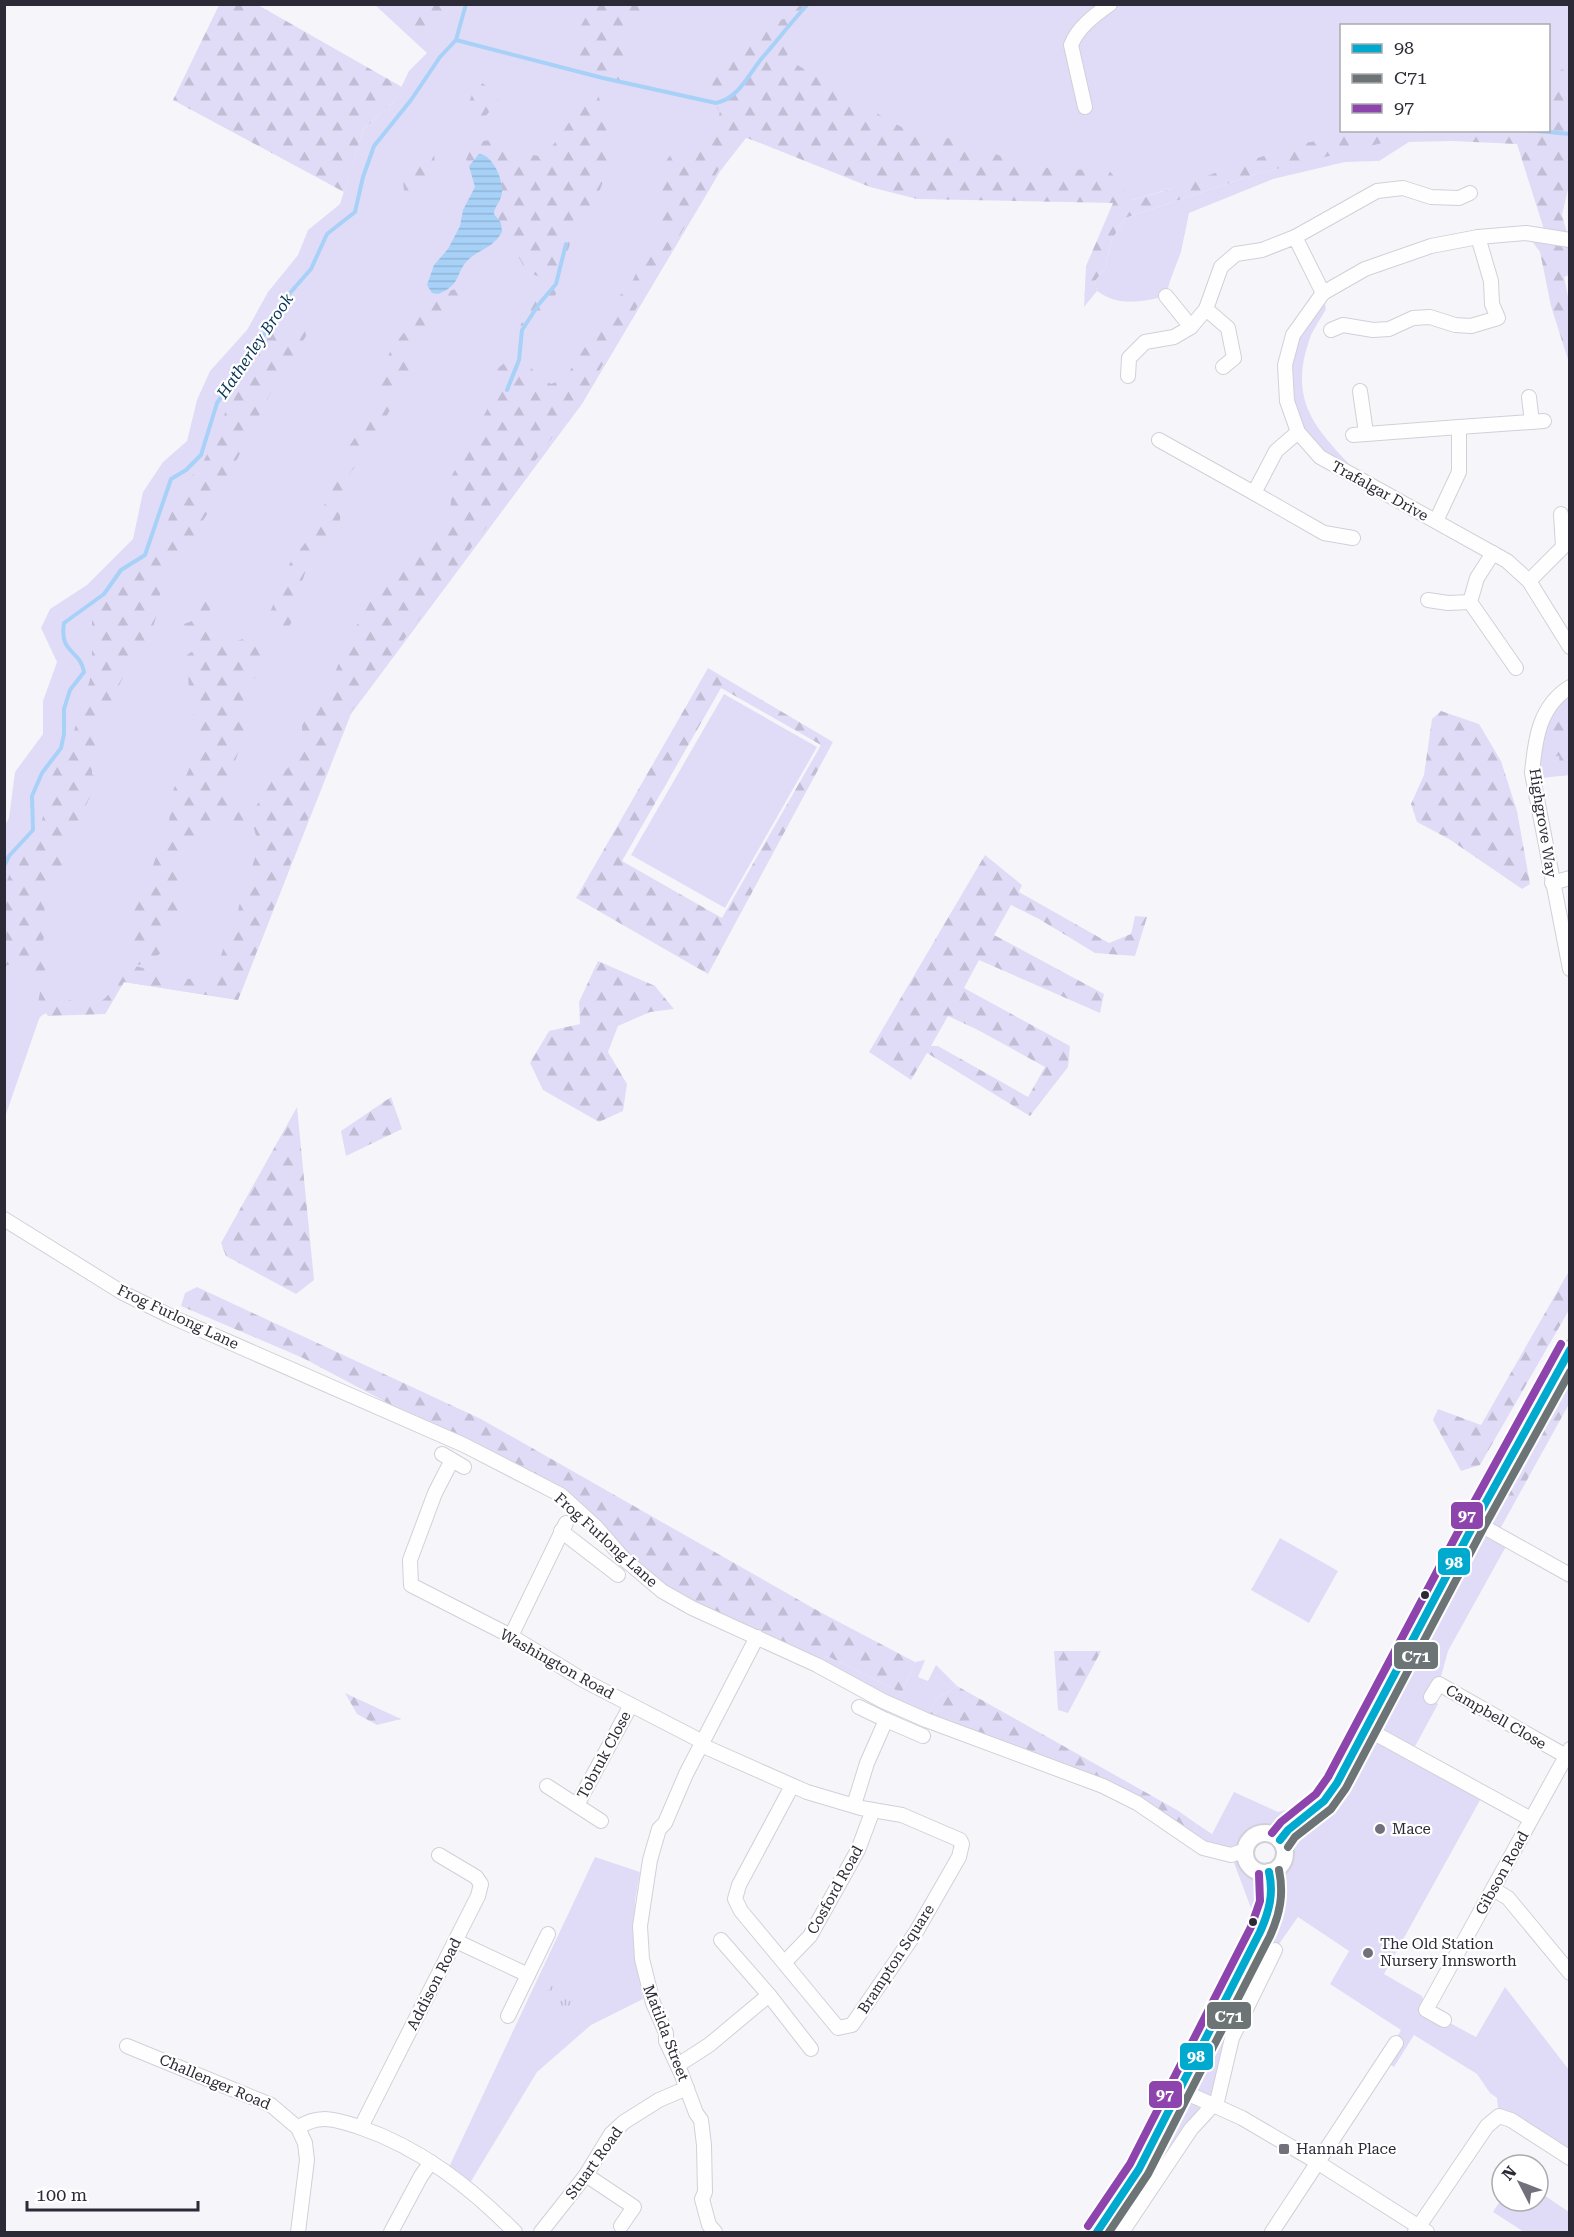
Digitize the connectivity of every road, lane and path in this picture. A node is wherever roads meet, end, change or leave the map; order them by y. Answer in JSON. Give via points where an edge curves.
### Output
{"nodes":[{"id":1,"x":1110,"y":4,"type":"edge"},
{"id":2,"x":1085,"y":107,"type":"dead end"},
{"id":3,"x":1464,"y":199,"type":"dead end"},
{"id":4,"x":1295,"y":237,"type":"junction"},
{"id":5,"x":1478,"y":237,"type":"junction"},
{"id":6,"x":1569,"y":240,"type":"edge"},
{"id":7,"x":1323,"y":293,"type":"junction"},
{"id":8,"x":1166,"y":296,"type":"dead end"},
{"id":9,"x":1206,"y":309,"type":"junction"},
{"id":10,"x":1338,"y":323,"type":"dead end"},
{"id":11,"x":1191,"y":327,"type":"junction"},
{"id":12,"x":1223,"y":367,"type":"dead end"},
{"id":13,"x":1128,"y":376,"type":"dead end"},
{"id":14,"x":1360,"y":391,"type":"dead end"},
{"id":15,"x":1529,"y":398,"type":"dead end"},
{"id":16,"x":1459,"y":428,"type":"junction"},
{"id":17,"x":1298,"y":432,"type":"junction"},
{"id":18,"x":1159,"y":440,"type":"dead end"},
{"id":19,"x":1254,"y":493,"type":"junction"},
{"id":20,"x":1561,"y":514,"type":"dead end"},
{"id":21,"x":1436,"y":521,"type":"junction"},
{"id":22,"x":1339,"y":536,"type":"junction"},
{"id":23,"x":1353,"y":538,"type":"dead end"},
{"id":24,"x":1338,"y":550,"type":"dead end"},
{"id":25,"x":1493,"y":553,"type":"junction"},
{"id":26,"x":1529,"y":581,"type":"junction"},
{"id":27,"x":1428,"y":600,"type":"dead end"},
{"id":28,"x":1470,"y":602,"type":"junction"},
{"id":29,"x":1569,"y":646,"type":"edge"},
{"id":30,"x":1516,"y":668,"type":"dead end"},
{"id":31,"x":1569,"y":687,"type":"edge"},
{"id":32,"x":1569,"y":878,"type":"edge"},
{"id":33,"x":1552,"y":883,"type":"junction"},
{"id":34,"x":1569,"y":969,"type":"edge"},
{"id":35,"x":4,"y":1219,"type":"edge"},
{"id":36,"x":1569,"y":1349,"type":"edge"},
{"id":37,"x":464,"y":1467,"type":"dead end"},
{"id":38,"x":1475,"y":1522,"type":"junction"},
{"id":39,"x":618,"y":1575,"type":"dead end"},
{"id":40,"x":1569,"y":1575,"type":"edge"},
{"id":41,"x":511,"y":1636,"type":"junction"},
{"id":42,"x":757,"y":1637,"type":"junction"},
{"id":43,"x":1431,"y":1697,"type":"dead end"},
{"id":44,"x":631,"y":1705,"type":"junction"},
{"id":45,"x":859,"y":1707,"type":"dead end"},
{"id":46,"x":886,"y":1720,"type":"junction"},
{"id":47,"x":1366,"y":1729,"type":"junction"},
{"id":48,"x":923,"y":1736,"type":"dead end"},
{"id":49,"x":702,"y":1743,"type":"junction"},
{"id":50,"x":1568,"y":1753,"type":"edge"},
{"id":51,"x":547,"y":1786,"type":"dead end"},
{"id":52,"x":792,"y":1786,"type":"junction"},
{"id":53,"x":577,"y":1805,"type":"junction"},
{"id":54,"x":854,"y":1805,"type":"junction"},
{"id":55,"x":873,"y":1810,"type":"junction"},
{"id":56,"x":1531,"y":1819,"type":"junction"},
{"id":57,"x":601,"y":1821,"type":"dead end"},
{"id":58,"x":1280,"y":1840,"type":"junction"},
{"id":59,"x":1246,"y":1850,"type":"junction"},
{"id":60,"x":439,"y":1855,"type":"dead end"},
{"id":61,"x":1269,"y":1872,"type":"junction"},
{"id":62,"x":1494,"y":1889,"type":"junction"},
{"id":63,"x":548,"y":1934,"type":"dead end"},
{"id":64,"x":722,"y":1940,"type":"dead end"},
{"id":65,"x":456,"y":1941,"type":"junction"},
{"id":66,"x":1275,"y":1950,"type":"dead end"},
{"id":67,"x":785,"y":1962,"type":"junction"},
{"id":68,"x":1569,"y":1973,"type":"edge"},
{"id":69,"x":528,"y":1975,"type":"junction"},
{"id":70,"x":769,"y":1995,"type":"junction"},
{"id":71,"x":508,"y":2016,"type":"dead end"},
{"id":72,"x":1444,"y":2020,"type":"dead end"},
{"id":73,"x":1396,"y":2043,"type":"dead end"},
{"id":74,"x":127,"y":2046,"type":"dead end"},
{"id":75,"x":811,"y":2049,"type":"dead end"},
{"id":76,"x":1371,"y":2054,"type":"dead end"},
{"id":77,"x":1384,"y":2061,"type":"junction"},
{"id":78,"x":678,"y":2065,"type":"junction"},
{"id":79,"x":687,"y":2088,"type":"junction"},
{"id":80,"x":1180,"y":2090,"type":"junction"},
{"id":81,"x":1214,"y":2106,"type":"junction"},
{"id":82,"x":361,"y":2127,"type":"junction"},
{"id":83,"x":298,"y":2128,"type":"junction"},
{"id":84,"x":1569,"y":2158,"type":"edge"},
{"id":85,"x":431,"y":2162,"type":"junction"},
{"id":86,"x":1317,"y":2162,"type":"junction"},
{"id":87,"x":586,"y":2175,"type":"junction"},
{"id":88,"x":621,"y":2226,"type":"dead end"},
{"id":89,"x":1420,"y":2231,"type":"edge"},
{"id":90,"x":298,"y":2232,"type":"edge"},
{"id":91,"x":392,"y":2232,"type":"edge"},
{"id":92,"x":515,"y":2232,"type":"edge"},
{"id":93,"x":541,"y":2232,"type":"edge"},
{"id":94,"x":715,"y":2232,"type":"edge"},
{"id":95,"x":1097,"y":2232,"type":"edge"},
{"id":96,"x":1122,"y":2232,"type":"edge"},
{"id":97,"x":1272,"y":2232,"type":"edge"}],
"edges":[{"from":1,"to":2,"type":"street","via":[[1079,31],[1071,45]]},
{"from":3,"to":4,"type":"street","via":[[1431,197],[1404,188],[1377,191]]},
{"from":4,"to":7,"type":"street"},
{"from":4,"to":9,"type":"street","via":[[1263,250],[1236,254],[1221,267]]},
{"from":5,"to":6,"type":"street","name":"Trafalgar Drive","via":[[1526,233]]},
{"from":5,"to":7,"type":"street","name":"Trafalgar Drive","via":[[1431,246],[1365,269]]},
{"from":5,"to":10,"type":"street","via":[[1491,281],[1492,304],[1500,322],[1471,326],[1430,317],[1413,318],[1389,329],[1373,330]]},
{"from":7,"to":17,"type":"street","name":"Trafalgar Drive","via":[[1293,335],[1285,365],[1287,401]]},
{"from":8,"to":11,"type":"street"},
{"from":9,"to":11,"type":"street"},
{"from":9,"to":12,"type":"street","via":[[1228,328],[1239,358]]},
{"from":11,"to":13,"type":"street","via":[[1174,337],[1145,342],[1124,356]]},
{"from":14,"to":16,"type":"street","via":[[1360,434]]},
{"from":15,"to":16,"type":"street","via":[[1538,421]]},
{"from":16,"to":21,"type":"street","via":[[1459,472]]},
{"from":17,"to":19,"type":"street","via":[[1276,451]]},
{"from":17,"to":21,"type":"street","name":"Trafalgar Drive","via":[[1320,457]]},
{"from":18,"to":19,"type":"street","via":[[1175,441]]},
{"from":19,"to":22,"type":"street","via":[[1324,533]]},
{"from":20,"to":26,"type":"street","via":[[1563,547]]},
{"from":21,"to":25,"type":"street","name":"Trafalgar Drive"},
{"from":22,"to":23,"type":"street"},
{"from":22,"to":24,"type":"street"},
{"from":25,"to":26,"type":"street","name":"Trafalgar Drive"},
{"from":25,"to":28,"type":"street","via":[[1477,578]]},
{"from":26,"to":29,"type":"street","name":"Trafalgar Drive"},
{"from":27,"to":28,"type":"street"},
{"from":28,"to":30,"type":"street","via":[[1513,653]]},
{"from":31,"to":33,"type":"street","name":"Highgrove Way","via":[[1543,716],[1532,773]]},
{"from":32,"to":33,"type":"street"},
{"from":33,"to":34,"type":"street","name":"Highgrove Way"},
{"from":35,"to":42,"type":"street","name":"Frog Furlong Lane","via":[[123,1293],[464,1445],[561,1495],[662,1591]]},
{"from":36,"to":38,"type":"street"},
{"from":37,"to":41,"type":"street","name":"Washington Road","via":[[447,1457],[410,1560],[411,1585]]},
{"from":38,"to":40,"type":"street"},
{"from":38,"to":47,"type":"street"},
{"from":39,"to":41,"type":"street","via":[[563,1527]]},
{"from":41,"to":44,"type":"street","name":"Washington Road"},
{"from":42,"to":49,"type":"street","name":"Matilda Street"},
{"from":42,"to":59,"type":"street","name":"Frog Furlong Lane","via":[[926,1720],[1103,1786],[1137,1803],[1203,1848],[1231,1855]]},
{"from":43,"to":50,"type":"street","name":"Campbell Close","via":[[1439,1684]]},
{"from":44,"to":49,"type":"street","name":"Washington Road"},
{"from":44,"to":53,"type":"street","name":"Tobruk Close"},
{"from":45,"to":46,"type":"street"},
{"from":46,"to":48,"type":"street"},
{"from":46,"to":54,"type":"street"},
{"from":47,"to":56,"type":"street"},
{"from":47,"to":58,"type":"street","via":[[1324,1801]]},
{"from":49,"to":52,"type":"street","name":"Brampton Square"},
{"from":49,"to":78,"type":"street","name":"Matilda Street","via":[[659,1829],[640,1926],[645,1976]]},
{"from":50,"to":56,"type":"street","name":"Gibson Road"},
{"from":51,"to":53,"type":"street","name":"Tobruk Close"},
{"from":52,"to":54,"type":"street","name":"Brampton Square"},
{"from":52,"to":67,"type":"street","name":"Brampton Square","via":[[735,1899]]},
{"from":53,"to":57,"type":"street","name":"Tobruk Close"},
{"from":54,"to":55,"type":"street","name":"Brampton Square"},
{"from":55,"to":67,"type":"street","name":"Cosford Road","via":[[858,1850],[810,1936]]},
{"from":55,"to":67,"type":"street","name":"Brampton Square","via":[[902,1815],[962,1844],[959,1857],[916,1932],[852,2025],[838,2028]]},
{"from":56,"to":62,"type":"street","name":"Gibson Road"},
{"from":58,"to":59,"type":"street","via":[[1271,1834],[1260,1834],[1249,1842]]},
{"from":58,"to":61,"type":"street","via":[[1285,1857],[1278,1868]]},
{"from":59,"to":61,"type":"street","via":[[1250,1865]]},
{"from":60,"to":65,"type":"street","name":"Addison Road","via":[[481,1884]]},
{"from":61,"to":80,"type":"street","via":[[1273,1890],[1268,1913]]},
{"from":62,"to":68,"type":"street","via":[[1508,1898]]},
{"from":62,"to":72,"type":"street","name":"Gibson Road","via":[[1422,2015]]},
{"from":63,"to":69,"type":"street"},
{"from":64,"to":70,"type":"street"},
{"from":65,"to":69,"type":"street"},
{"from":65,"to":82,"type":"street","name":"Addison Road"},
{"from":66,"to":81,"type":"street","via":[[1229,2044]]},
{"from":69,"to":71,"type":"street"},
{"from":70,"to":75,"type":"street"},
{"from":70,"to":78,"type":"street","via":[[709,2045]]},
{"from":73,"to":77,"type":"street"},
{"from":74,"to":83,"type":"street","name":"Challenger Road","via":[[271,2105]]},
{"from":76,"to":77,"type":"street"},
{"from":77,"to":86,"type":"street"},
{"from":78,"to":79,"type":"street","name":"Matilda Street"},
{"from":79,"to":87,"type":"street","name":"Stuart Road","via":[[624,2122]]},
{"from":79,"to":94,"type":"street","name":"Matilda Street","via":[[701,2120],[705,2192],[702,2199],[709,2225]]},
{"from":80,"to":81,"type":"street"},
{"from":80,"to":95,"type":"street","via":[[1139,2169]]},
{"from":81,"to":86,"type":"street"},
{"from":81,"to":96,"type":"street","via":[[1191,2129]]},
{"from":82,"to":83,"type":"street","via":[[323,2118]]},
{"from":82,"to":85,"type":"street","via":[[403,2144]]},
{"from":83,"to":90,"type":"street","via":[[308,2160]]},
{"from":84,"to":89,"type":"street","via":[[1499,2116],[1486,2126]]},
{"from":85,"to":91,"type":"street"},
{"from":85,"to":92,"type":"street","via":[[456,2178]]},
{"from":86,"to":89,"type":"street"},
{"from":86,"to":97,"type":"street"},
{"from":87,"to":88,"type":"street","via":[[634,2207]]},
{"from":87,"to":93,"type":"street","name":"Stuart Road"}]}
